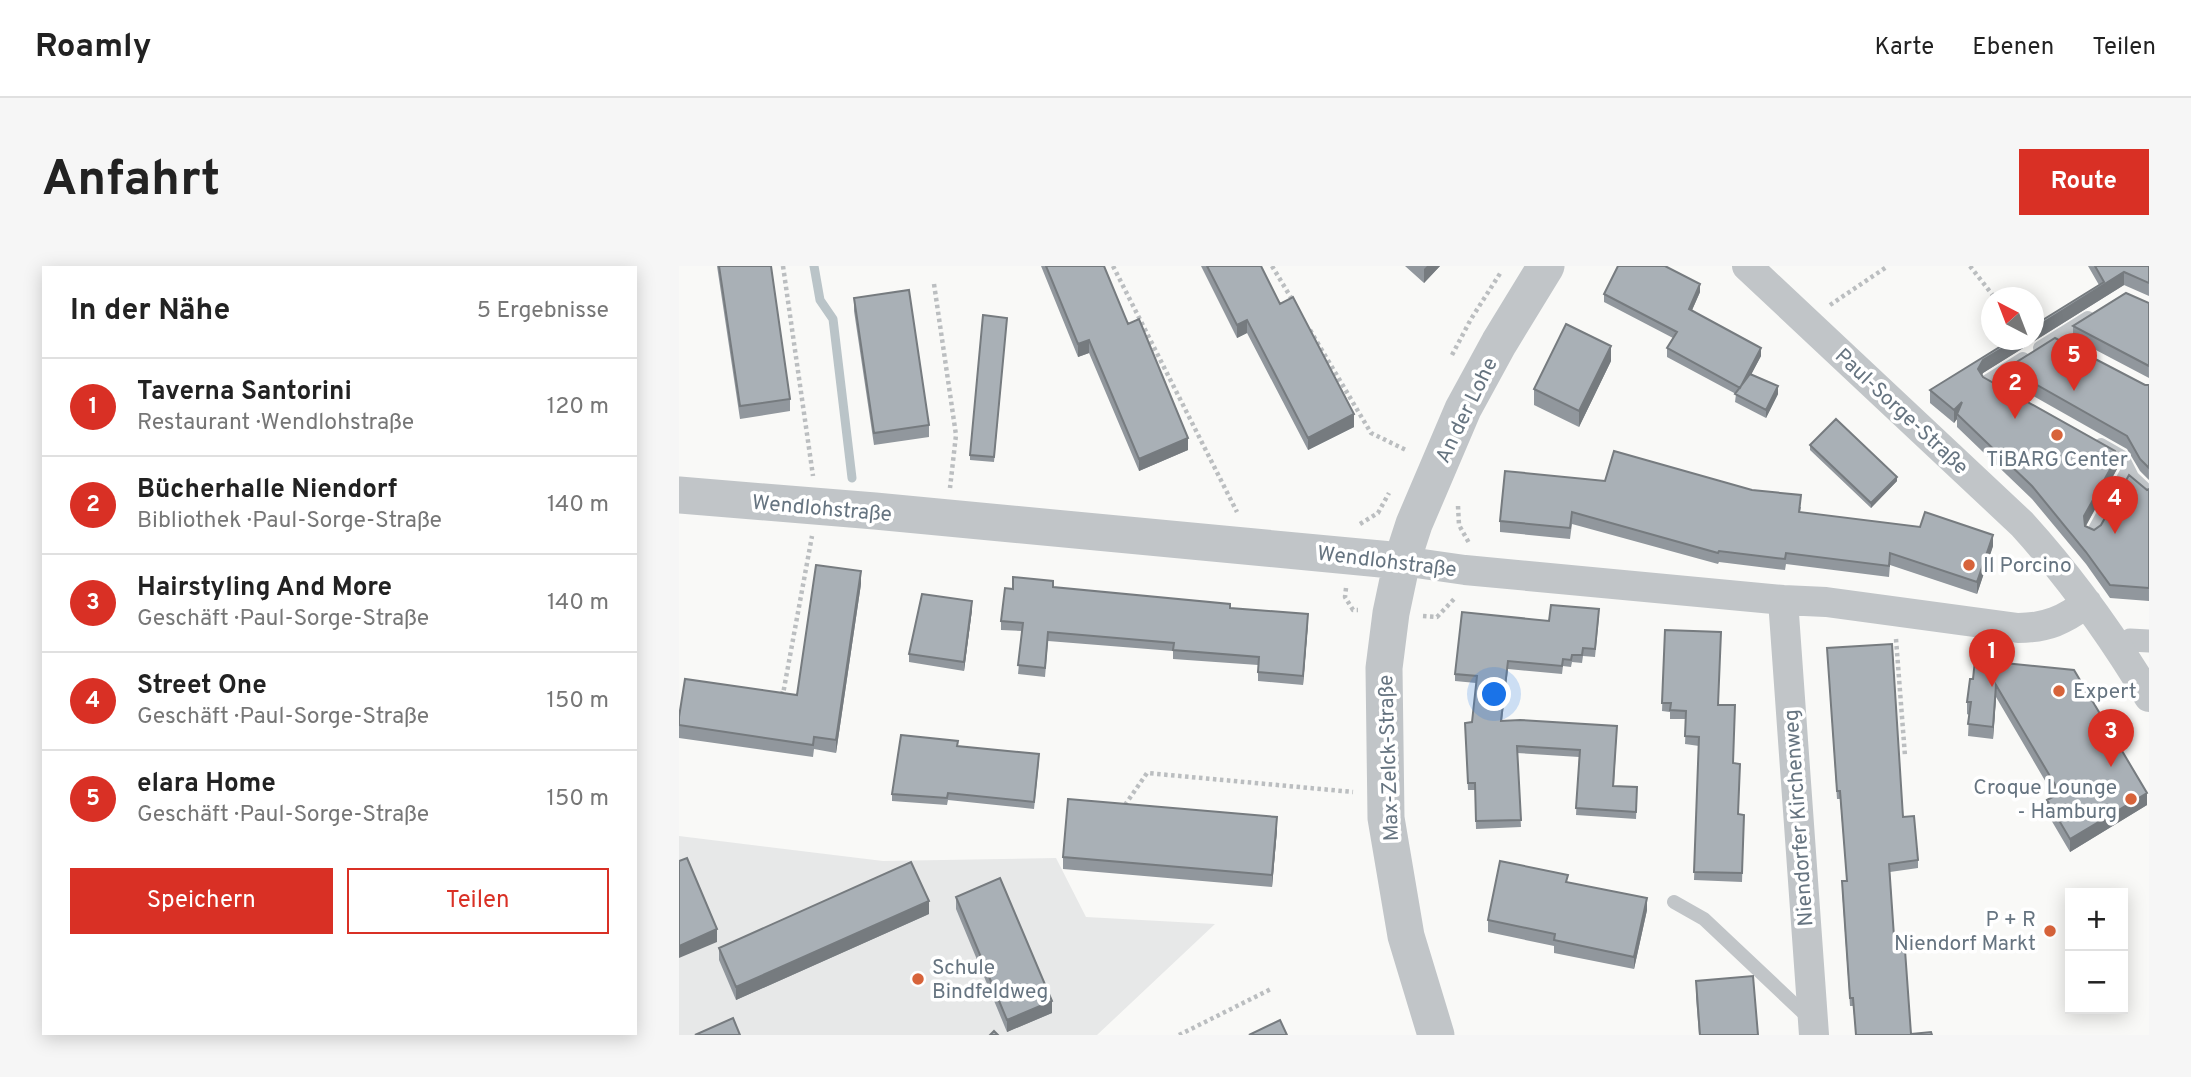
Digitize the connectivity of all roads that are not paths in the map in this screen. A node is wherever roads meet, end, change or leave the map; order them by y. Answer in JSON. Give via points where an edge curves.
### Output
{"nodes":[{"id":1,"x":1546,"y":266,"type":"edge"},
{"id":2,"x":1747,"y":266,"type":"edge"},
{"id":3,"x":2105,"y":307,"type":"edge"},
{"id":4,"x":2010,"y":394,"type":"edge"},
{"id":5,"x":2088,"y":438,"type":"edge"},
{"id":6,"x":2128,"y":470,"type":"junction"},
{"id":7,"x":2149,"y":493,"type":"edge"},
{"id":8,"x":679,"y":495,"type":"edge"},
{"id":9,"x":2093,"y":533,"type":"edge"},
{"id":10,"x":1402,"y":561,"type":"junction"},
{"id":11,"x":1783,"y":600,"type":"junction"},
{"id":12,"x":2087,"y":603,"type":"junction"},
{"id":13,"x":2149,"y":641,"type":"edge"},
{"id":14,"x":2119,"y":646,"type":"junction"},
{"id":15,"x":2149,"y":696,"type":"edge"},
{"id":16,"x":1674,"y":902,"type":"dead end"},
{"id":17,"x":1814,"y":1028,"type":"edge"},
{"id":18,"x":1436,"y":1035,"type":"edge"}],
"edges":[{"from":1,"to":10,"type":"street","name":"An der Lohe","via":[[1463,409],[1413,524]]},
{"from":2,"to":12,"type":"street","name":"Paul-Sorge-Straße","via":[[2022,524]]},
{"from":3,"to":4,"type":"lane","via":[[2060,342],[1988,381]]},
{"from":5,"to":6,"type":"lane","via":[[2122,457]]},
{"from":6,"to":7,"type":"lane"},
{"from":6,"to":9,"type":"lane"},
{"from":8,"to":10,"type":"street","name":"Wendlohstraße"},
{"from":10,"to":11,"type":"street","name":"Wendlohstraße"},
{"from":10,"to":18,"type":"street","name":"Max-Zelck-Straße","via":[[1384,668],[1386,818],[1406,936]]},
{"from":11,"to":12,"type":"street","name":"Wendlohstraße","via":[[2018,628],[2056,623]]},
{"from":11,"to":17,"type":"street","name":"Niendorfer Kirchenweg"},
{"from":12,"to":14,"type":"street","name":"Paul-Sorge-Straße"},
{"from":13,"to":14,"type":"street","via":[[2130,639]]},
{"from":14,"to":15,"type":"street","name":"Paul-Sorge-Straße"},
{"from":16,"to":17,"type":"lane","via":[[1704,919]]}]}
